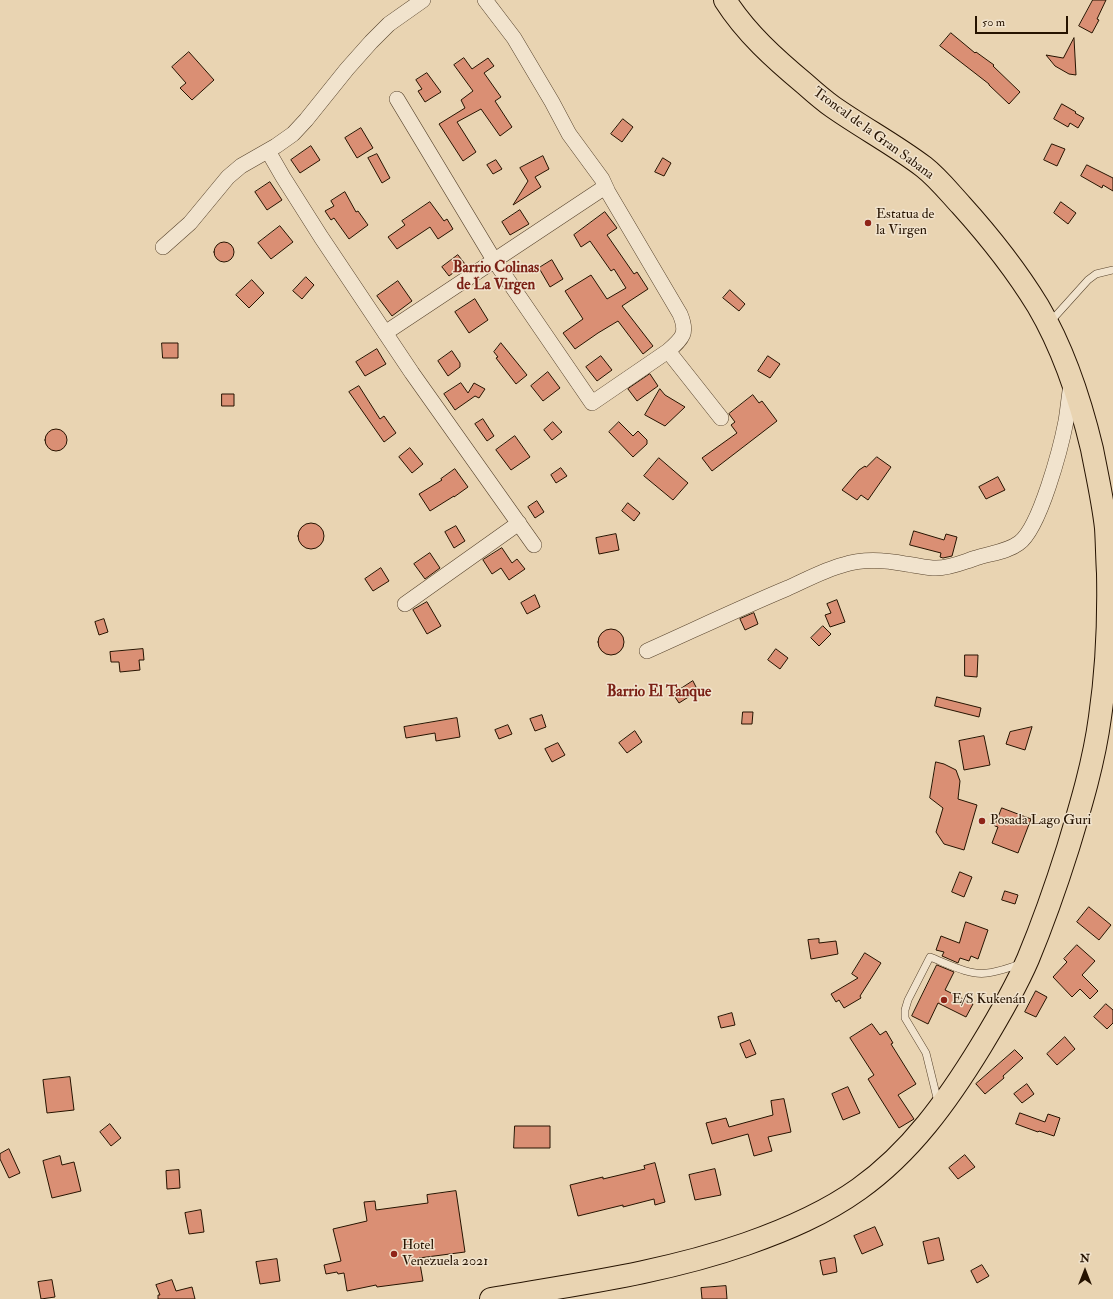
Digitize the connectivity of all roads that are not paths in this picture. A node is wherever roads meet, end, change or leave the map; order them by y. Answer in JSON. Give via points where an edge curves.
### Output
{"nodes":[{"id":1,"x":424,"y":0,"type":"edge"},
{"id":2,"x":485,"y":0,"type":"edge"},
{"id":3,"x":725,"y":0,"type":"edge"},
{"id":4,"x":397,"y":99,"type":"dead end"},
{"id":5,"x":268,"y":150,"type":"junction"},
{"id":6,"x":605,"y":187,"type":"junction"},
{"id":7,"x":162,"y":247,"type":"dead end"},
{"id":8,"x":494,"y":260,"type":"junction"},
{"id":9,"x":1113,"y":270,"type":"edge"},
{"id":10,"x":1048,"y":324,"type":"junction"},
{"id":11,"x":385,"y":333,"type":"junction"},
{"id":12,"x":668,"y":351,"type":"junction"},
{"id":13,"x":1072,"y":379,"type":"junction"},
{"id":14,"x":721,"y":418,"type":"dead end"},
{"id":15,"x":519,"y":523,"type":"junction"},
{"id":16,"x":534,"y":546,"type":"dead end"},
{"id":17,"x":405,"y":604,"type":"dead end"},
{"id":18,"x":1111,"y":627,"type":"edge"},
{"id":19,"x":647,"y":651,"type":"dead end"},
{"id":20,"x":1026,"y":963,"type":"junction"},
{"id":21,"x":939,"y":1108,"type":"junction"},
{"id":22,"x":490,"y":1299,"type":"edge"}],
"edges":[{"from":1,"to":5,"type":"street","via":[[385,29],[347,69],[293,134]]},
{"from":2,"to":6,"type":"street","via":[[514,38],[569,134],[602,179]]},
{"from":3,"to":10,"type":"highway","name":"Troncal de la Gran Sabana","via":[[746,29],[792,74],[830,106],[926,168],[941,183],[999,251]]},
{"from":4,"to":8,"type":"street"},
{"from":5,"to":7,"type":"street","via":[[241,166],[190,222]]},
{"from":5,"to":11,"type":"street","via":[[321,237]]},
{"from":6,"to":8,"type":"street"},
{"from":6,"to":12,"type":"street","via":[[683,321],[682,338]]},
{"from":8,"to":11,"type":"street"},
{"from":8,"to":12,"type":"street","via":[[592,403]]},
{"from":9,"to":10,"type":"lane","via":[[1096,274],[1088,280]]},
{"from":10,"to":13,"type":"highway","name":"Troncal de la Gran Sabana"},
{"from":11,"to":15,"type":"street"},
{"from":12,"to":14,"type":"street"},
{"from":13,"to":18,"type":"highway","name":"Troncal de la Gran Sabana","via":[[1089,438],[1103,507]]},
{"from":13,"to":19,"type":"street","via":[[1059,451],[1047,488],[1035,521],[1026,537],[1015,546],[945,568],[925,568],[875,560],[843,565],[762,598]]},
{"from":15,"to":16,"type":"street"},
{"from":15,"to":17,"type":"street"},
{"from":18,"to":20,"type":"highway","name":"Troncal de la Gran Sabana","via":[[1101,712],[1091,767],[1056,886]]},
{"from":20,"to":21,"type":"highway","name":"Troncal de la Gran Sabana","via":[[992,1027]]},
{"from":20,"to":21,"type":"lane","via":[[982,974],[930,957],[908,1000],[904,1014],[926,1052]]},
{"from":21,"to":22,"type":"highway","name":"Troncal de la Gran Sabana","via":[[901,1154],[881,1172],[832,1206],[784,1230],[684,1263],[616,1278]]}]}
